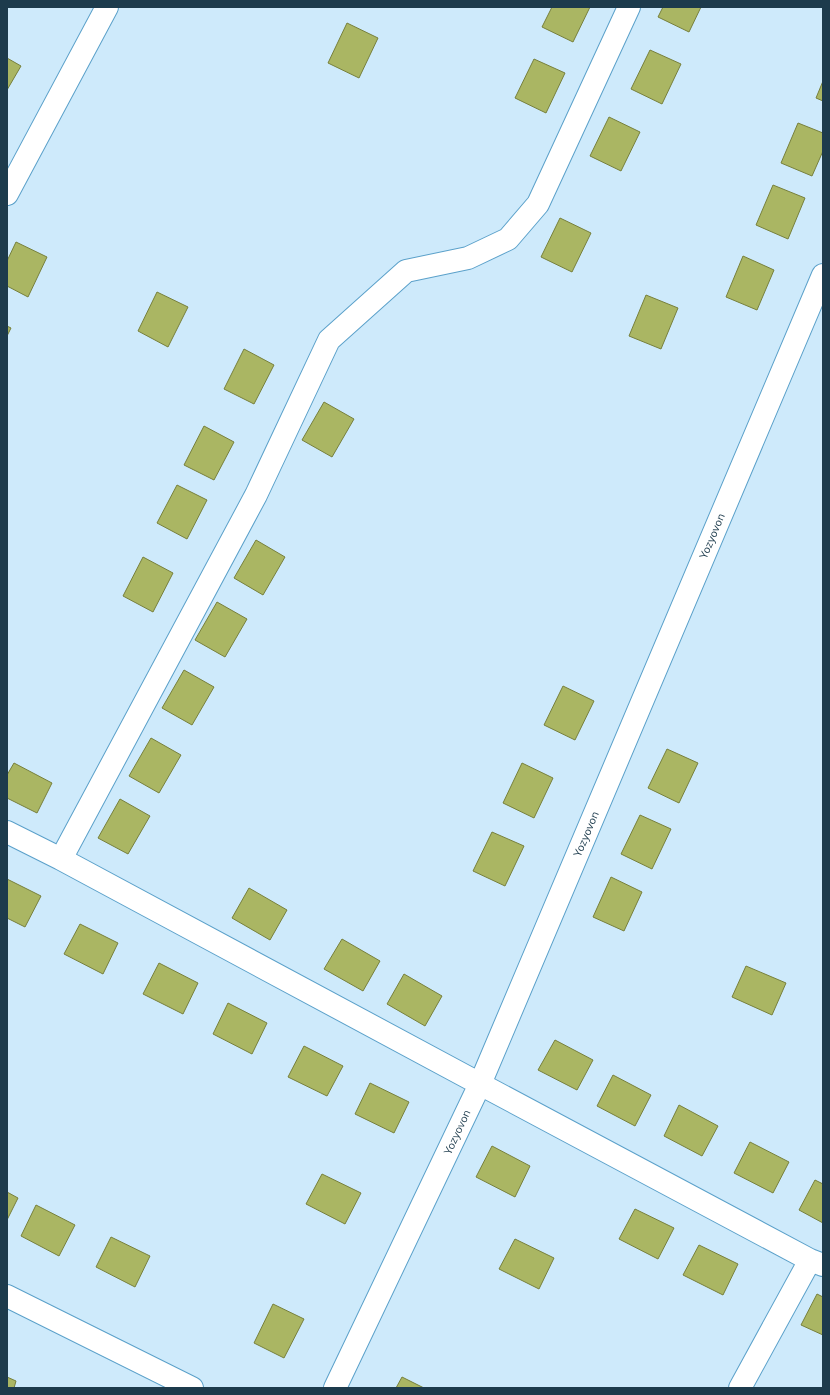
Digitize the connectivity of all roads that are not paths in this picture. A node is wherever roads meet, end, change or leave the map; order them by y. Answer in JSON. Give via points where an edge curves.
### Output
{"nodes":[{"id":1,"x":107,"y":7,"type":"edge"},
{"id":2,"x":630,"y":7,"type":"edge"},
{"id":3,"x":7,"y":194,"type":"edge"},
{"id":4,"x":823,"y":275,"type":"edge"},
{"id":5,"x":7,"y":832,"type":"edge"},
{"id":6,"x":61,"y":858,"type":"junction"},
{"id":7,"x":480,"y":1084,"type":"junction"},
{"id":8,"x":816,"y":1262,"type":"edge"},
{"id":9,"x":7,"y":1296,"type":"edge"},
{"id":10,"x":192,"y":1388,"type":"edge"},
{"id":11,"x":335,"y":1388,"type":"edge"},
{"id":12,"x":740,"y":1388,"type":"edge"}],
"edges":[{"from":1,"to":3,"type":"street"},
{"from":2,"to":6,"type":"street","via":[[538,204],[508,239],[468,258],[406,271],[329,340],[256,495]]},
{"from":4,"to":7,"type":"street","name":"Yozyovon"},
{"from":5,"to":6,"type":"street"},
{"from":6,"to":7,"type":"street"},
{"from":7,"to":8,"type":"street"},
{"from":7,"to":11,"type":"street","name":"Yozyovon"},
{"from":8,"to":12,"type":"street"},
{"from":9,"to":10,"type":"street"}]}
